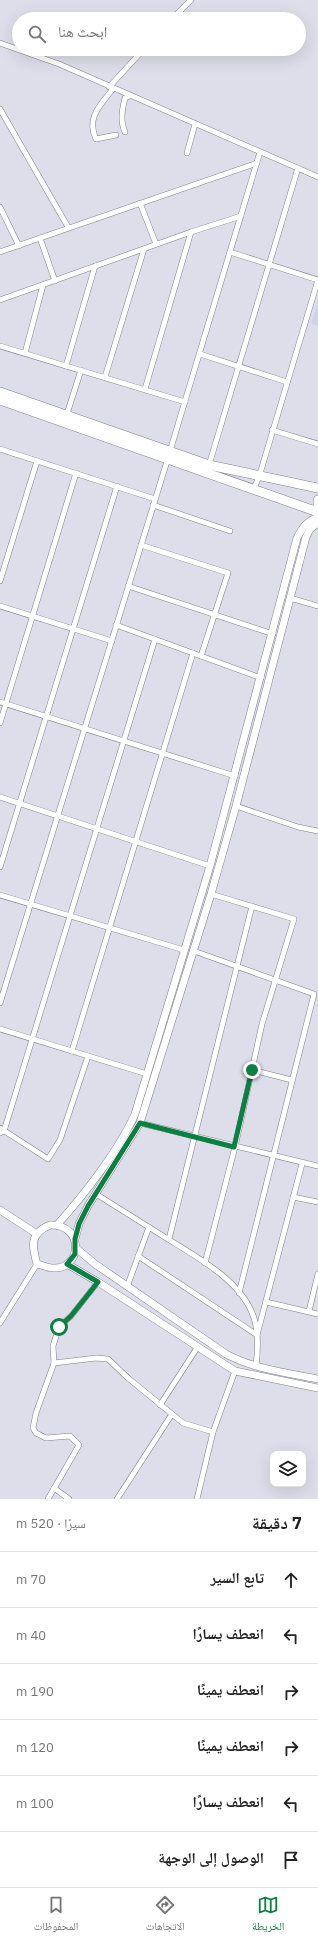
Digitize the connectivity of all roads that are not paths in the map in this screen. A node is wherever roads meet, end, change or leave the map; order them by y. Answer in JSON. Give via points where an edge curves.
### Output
{"nodes":[{"id":1,"x":191,"y":0,"type":"edge"},
{"id":2,"x":179,"y":12,"type":"edge"},
{"id":3,"x":0,"y":43,"type":"edge"},
{"id":4,"x":12,"y":47,"type":"edge"},
{"id":5,"x":37,"y":56,"type":"edge"},
{"id":6,"x":138,"y":56,"type":"edge"},
{"id":7,"x":111,"y":88,"type":"junction"},
{"id":8,"x":130,"y":96,"type":"junction"},
{"id":9,"x":0,"y":109,"type":"edge"},
{"id":10,"x":195,"y":124,"type":"junction"},
{"id":11,"x":125,"y":132,"type":"dead end"},
{"id":12,"x":116,"y":135,"type":"dead end"},
{"id":13,"x":260,"y":152,"type":"junction"},
{"id":14,"x":187,"y":153,"type":"dead end"},
{"id":15,"x":257,"y":163,"type":"junction"},
{"id":16,"x":298,"y":168,"type":"junction"},
{"id":17,"x":318,"y":177,"type":"edge"},
{"id":18,"x":140,"y":202,"type":"junction"},
{"id":19,"x":0,"y":208,"type":"edge"},
{"id":20,"x":241,"y":216,"type":"junction"},
{"id":21,"x":68,"y":227,"type":"junction"},
{"id":22,"x":191,"y":232,"type":"junction"},
{"id":23,"x":40,"y":238,"type":"junction"},
{"id":24,"x":156,"y":244,"type":"junction"},
{"id":25,"x":19,"y":246,"type":"junction"},
{"id":26,"x":144,"y":249,"type":"junction"},
{"id":27,"x":0,"y":252,"type":"edge"},
{"id":28,"x":230,"y":252,"type":"junction"},
{"id":29,"x":269,"y":265,"type":"junction"},
{"id":30,"x":95,"y":266,"type":"junction"},
{"id":31,"x":318,"y":280,"type":"edge"},
{"id":32,"x":55,"y":281,"type":"junction"},
{"id":33,"x":43,"y":285,"type":"junction"},
{"id":34,"x":0,"y":300,"type":"edge"},
{"id":35,"x":0,"y":346,"type":"edge"},
{"id":36,"x":25,"y":353,"type":"junction"},
{"id":37,"x":200,"y":354,"type":"junction"},
{"id":38,"x":66,"y":366,"type":"junction"},
{"id":39,"x":239,"y":366,"type":"junction"},
{"id":40,"x":81,"y":370,"type":"junction"},
{"id":41,"x":105,"y":377,"type":"junction"},
{"id":42,"x":287,"y":382,"type":"junction"},
{"id":43,"x":145,"y":390,"type":"junction"},
{"id":44,"x":0,"y":392,"type":"edge"},
{"id":45,"x":0,"y":400,"type":"edge"},
{"id":46,"x":185,"y":402,"type":"junction"},
{"id":47,"x":65,"y":418,"type":"junction"},
{"id":48,"x":272,"y":430,"type":"junction"},
{"id":49,"x":318,"y":444,"type":"edge"},
{"id":50,"x":0,"y":450,"type":"edge"},
{"id":51,"x":169,"y":454,"type":"junction"},
{"id":52,"x":37,"y":461,"type":"junction"},
{"id":53,"x":209,"y":465,"type":"junction"},
{"id":54,"x":76,"y":473,"type":"junction"},
{"id":55,"x":259,"y":477,"type":"junction"},
{"id":56,"x":117,"y":486,"type":"junction"},
{"id":57,"x":254,"y":488,"type":"junction"},
{"id":58,"x":318,"y":488,"type":"edge"},
{"id":59,"x":155,"y":499,"type":"junction"},
{"id":60,"x":318,"y":500,"type":"edge"},
{"id":61,"x":154,"y":505,"type":"junction"},
{"id":62,"x":318,"y":510,"type":"edge"},
{"id":63,"x":318,"y":517,"type":"edge"},
{"id":64,"x":318,"y":523,"type":"edge"},
{"id":65,"x":230,"y":531,"type":"dead end"},
{"id":66,"x":141,"y":545,"type":"junction"},
{"id":67,"x":0,"y":581,"type":"edge"},
{"id":68,"x":128,"y":586,"type":"junction"},
{"id":69,"x":290,"y":598,"type":"junction"},
{"id":70,"x":0,"y":606,"type":"edge"},
{"id":71,"x":318,"y":606,"type":"edge"},
{"id":72,"x":33,"y":615,"type":"junction"},
{"id":73,"x":214,"y":616,"type":"junction"},
{"id":74,"x":116,"y":625,"type":"junction"},
{"id":75,"x":73,"y":628,"type":"junction"},
{"id":76,"x":273,"y":634,"type":"junction"},
{"id":77,"x":155,"y":640,"type":"junction"},
{"id":78,"x":112,"y":641,"type":"junction"},
{"id":79,"x":193,"y":653,"type":"junction"},
{"id":80,"x":201,"y":656,"type":"junction"},
{"id":81,"x":261,"y":678,"type":"junction"},
{"id":82,"x":0,"y":702,"type":"edge"},
{"id":83,"x":6,"y":704,"type":"junction"},
{"id":84,"x":46,"y":716,"type":"junction"},
{"id":85,"x":0,"y":723,"type":"edge"},
{"id":86,"x":84,"y":728,"type":"junction"},
{"id":87,"x":124,"y":741,"type":"junction"},
{"id":88,"x":163,"y":753,"type":"junction"},
{"id":89,"x":235,"y":776,"type":"junction"},
{"id":90,"x":0,"y":798,"type":"edge"},
{"id":91,"x":20,"y":803,"type":"junction"},
{"id":92,"x":236,"y":806,"type":"junction"},
{"id":93,"x":58,"y":816,"type":"junction"},
{"id":94,"x":97,"y":829,"type":"junction"},
{"id":95,"x":318,"y":831,"type":"edge"},
{"id":96,"x":136,"y":842,"type":"junction"},
{"id":97,"x":210,"y":866,"type":"junction"},
{"id":98,"x":0,"y":867,"type":"edge"},
{"id":99,"x":211,"y":894,"type":"junction"},
{"id":100,"x":0,"y":895,"type":"edge"},
{"id":101,"x":30,"y":905,"type":"junction"},
{"id":102,"x":252,"y":906,"type":"junction"},
{"id":103,"x":70,"y":917,"type":"junction"},
{"id":104,"x":109,"y":929,"type":"junction"},
{"id":105,"x":184,"y":950,"type":"junction"},
{"id":106,"x":194,"y":951,"type":"junction"},
{"id":107,"x":236,"y":966,"type":"junction"},
{"id":108,"x":275,"y":980,"type":"junction"},
{"id":109,"x":0,"y":1003,"type":"edge"},
{"id":110,"x":0,"y":1029,"type":"edge"},
{"id":111,"x":32,"y":1039,"type":"junction"},
{"id":112,"x":72,"y":1051,"type":"junction"},
{"id":113,"x":88,"y":1056,"type":"junction"},
{"id":114,"x":252,"y":1070,"type":"junction"},
{"id":115,"x":147,"y":1074,"type":"junction"},
{"id":116,"x":292,"y":1080,"type":"junction"},
{"id":117,"x":140,"y":1123,"type":"junction"},
{"id":118,"x":1,"y":1130,"type":"edge"},
{"id":119,"x":194,"y":1137,"type":"junction"},
{"id":120,"x":234,"y":1147,"type":"junction"},
{"id":121,"x":273,"y":1157,"type":"junction"},
{"id":122,"x":302,"y":1164,"type":"junction"},
{"id":123,"x":318,"y":1166,"type":"edge"},
{"id":124,"x":96,"y":1194,"type":"junction"},
{"id":125,"x":293,"y":1197,"type":"junction"},
{"id":126,"x":318,"y":1202,"type":"edge"},
{"id":127,"x":0,"y":1210,"type":"edge"},
{"id":128,"x":57,"y":1225,"type":"junction"},
{"id":129,"x":148,"y":1227,"type":"junction"},
{"id":130,"x":37,"y":1234,"type":"junction"},
{"id":131,"x":75,"y":1239,"type":"junction"},
{"id":132,"x":168,"y":1240,"type":"junction"},
{"id":133,"x":76,"y":1248,"type":"junction"},
{"id":134,"x":138,"y":1256,"type":"junction"},
{"id":135,"x":205,"y":1263,"type":"junction"},
{"id":136,"x":38,"y":1264,"type":"junction"},
{"id":137,"x":67,"y":1264,"type":"junction"},
{"id":138,"x":318,"y":1274,"type":"edge"},
{"id":139,"x":98,"y":1282,"type":"junction"},
{"id":140,"x":127,"y":1287,"type":"junction"},
{"id":141,"x":239,"y":1293,"type":"junction"},
{"id":142,"x":266,"y":1302,"type":"junction"},
{"id":143,"x":309,"y":1312,"type":"junction"},
{"id":144,"x":318,"y":1314,"type":"edge"},
{"id":145,"x":0,"y":1323,"type":"edge"},
{"id":146,"x":257,"y":1335,"type":"junction"},
{"id":147,"x":198,"y":1348,"type":"junction"},
{"id":148,"x":54,"y":1363,"type":"junction"},
{"id":149,"x":256,"y":1366,"type":"junction"},
{"id":150,"x":235,"y":1371,"type":"junction"},
{"id":151,"x":318,"y":1379,"type":"edge"},
{"id":152,"x":318,"y":1388,"type":"edge"},
{"id":153,"x":160,"y":1405,"type":"junction"},
{"id":154,"x":172,"y":1414,"type":"junction"},
{"id":155,"x":213,"y":1432,"type":"junction"},
{"id":156,"x":54,"y":1488,"type":"junction"},
{"id":157,"x":48,"y":1499,"type":"edge"},
{"id":158,"x":69,"y":1499,"type":"edge"},
{"id":159,"x":117,"y":1499,"type":"edge"},
{"id":160,"x":197,"y":1499,"type":"edge"}],
"edges":[{"from":1,"to":2,"type":"street"},
{"from":3,"to":4,"type":"street"},
{"from":5,"to":7,"type":"street"},
{"from":6,"to":7,"type":"street"},
{"from":7,"to":8,"type":"street"},
{"from":7,"to":12,"type":"street","via":[[94,114],[91,129],[96,139]]},
{"from":8,"to":10,"type":"street"},
{"from":8,"to":11,"type":"street","via":[[125,98],[122,109]]},
{"from":9,"to":21,"type":"street"},
{"from":10,"to":13,"type":"street"},
{"from":10,"to":14,"type":"street"},
{"from":13,"to":15,"type":"street"},
{"from":13,"to":16,"type":"street"},
{"from":15,"to":18,"type":"street"},
{"from":15,"to":20,"type":"street"},
{"from":16,"to":17,"type":"street"},
{"from":16,"to":29,"type":"street"},
{"from":18,"to":21,"type":"street"},
{"from":18,"to":24,"type":"street"},
{"from":19,"to":25,"type":"street"},
{"from":20,"to":22,"type":"street"},
{"from":20,"to":28,"type":"street"},
{"from":21,"to":23,"type":"street"},
{"from":22,"to":24,"type":"street"},
{"from":22,"to":43,"type":"street"},
{"from":23,"to":25,"type":"street"},
{"from":23,"to":32,"type":"street"},
{"from":24,"to":26,"type":"street"},
{"from":25,"to":27,"type":"street"},
{"from":26,"to":30,"type":"street"},
{"from":26,"to":41,"type":"street"},
{"from":28,"to":29,"type":"street"},
{"from":28,"to":37,"type":"street"},
{"from":29,"to":31,"type":"street"},
{"from":29,"to":39,"type":"street"},
{"from":30,"to":32,"type":"street"},
{"from":30,"to":38,"type":"street"},
{"from":31,"to":42,"type":"street"},
{"from":32,"to":33,"type":"street"},
{"from":33,"to":34,"type":"street"},
{"from":33,"to":36,"type":"street"},
{"from":35,"to":36,"type":"street"},
{"from":36,"to":38,"type":"street"},
{"from":37,"to":39,"type":"street"},
{"from":37,"to":46,"type":"street"},
{"from":38,"to":40,"type":"street"},
{"from":39,"to":42,"type":"street"},
{"from":39,"to":53,"type":"street"},
{"from":40,"to":41,"type":"street"},
{"from":40,"to":47,"type":"street"},
{"from":41,"to":43,"type":"street"},
{"from":42,"to":48,"type":"street"},
{"from":43,"to":46,"type":"street"},
{"from":44,"to":47,"type":"highway"},
{"from":45,"to":47,"type":"highway"},
{"from":46,"to":51,"type":"street"},
{"from":47,"to":51,"type":"highway"},
{"from":48,"to":49,"type":"street"},
{"from":48,"to":55,"type":"street"},
{"from":50,"to":52,"type":"street"},
{"from":51,"to":53,"type":"highway"},
{"from":51,"to":57,"type":"highway"},
{"from":51,"to":59,"type":"street"},
{"from":52,"to":54,"type":"street"},
{"from":52,"to":67,"type":"street"},
{"from":53,"to":55,"type":"highway"},
{"from":54,"to":56,"type":"street"},
{"from":54,"to":72,"type":"street"},
{"from":55,"to":57,"type":"street"},
{"from":55,"to":58,"type":"highway"},
{"from":56,"to":59,"type":"street"},
{"from":56,"to":75,"type":"street"},
{"from":57,"to":62,"type":"highway"},
{"from":59,"to":61,"type":"street"},
{"from":60,"to":62,"type":"highway"},
{"from":61,"to":65,"type":"street"},
{"from":61,"to":66,"type":"street"},
{"from":63,"to":76,"type":"street","via":[[311,519],[297,538]]},
{"from":64,"to":69,"type":"street","via":[[306,537]]},
{"from":66,"to":68,"type":"street"},
{"from":66,"to":73,"type":"street","via":[[228,573]]},
{"from":68,"to":73,"type":"street"},
{"from":68,"to":74,"type":"street"},
{"from":69,"to":71,"type":"street"},
{"from":69,"to":92,"type":"street"},
{"from":70,"to":72,"type":"street"},
{"from":72,"to":75,"type":"street"},
{"from":72,"to":83,"type":"street"},
{"from":73,"to":76,"type":"street"},
{"from":73,"to":80,"type":"street"},
{"from":74,"to":77,"type":"street"},
{"from":74,"to":78,"type":"street"},
{"from":75,"to":78,"type":"street"},
{"from":75,"to":84,"type":"street"},
{"from":76,"to":81,"type":"street"},
{"from":77,"to":79,"type":"street"},
{"from":77,"to":87,"type":"street"},
{"from":78,"to":86,"type":"street"},
{"from":79,"to":80,"type":"street"},
{"from":79,"to":88,"type":"street"},
{"from":80,"to":81,"type":"street"},
{"from":81,"to":89,"type":"street"},
{"from":82,"to":83,"type":"street"},
{"from":83,"to":84,"type":"street"},
{"from":83,"to":85,"type":"street"},
{"from":84,"to":86,"type":"street"},
{"from":84,"to":91,"type":"street"},
{"from":86,"to":87,"type":"street"},
{"from":86,"to":93,"type":"street"},
{"from":87,"to":88,"type":"street"},
{"from":87,"to":94,"type":"street"},
{"from":88,"to":89,"type":"street"},
{"from":88,"to":96,"type":"street"},
{"from":89,"to":97,"type":"street"},
{"from":90,"to":91,"type":"street"},
{"from":91,"to":93,"type":"street"},
{"from":91,"to":98,"type":"street"},
{"from":92,"to":95,"type":"street","via":[[298,827]]},
{"from":92,"to":99,"type":"street"},
{"from":93,"to":94,"type":"street"},
{"from":93,"to":101,"type":"street"},
{"from":94,"to":96,"type":"street"},
{"from":94,"to":103,"type":"street"},
{"from":96,"to":97,"type":"street"},
{"from":96,"to":104,"type":"street"},
{"from":97,"to":105,"type":"street"},
{"from":99,"to":102,"type":"street"},
{"from":99,"to":106,"type":"street"},
{"from":100,"to":101,"type":"street"},
{"from":101,"to":103,"type":"street"},
{"from":101,"to":109,"type":"street"},
{"from":102,"to":107,"type":"street"},
{"from":102,"to":108,"type":"street","via":[[294,919]]},
{"from":103,"to":104,"type":"street"},
{"from":103,"to":111,"type":"street"},
{"from":104,"to":105,"type":"street"},
{"from":104,"to":112,"type":"street"},
{"from":105,"to":115,"type":"street"},
{"from":106,"to":107,"type":"street"},
{"from":106,"to":117,"type":"street"},
{"from":107,"to":108,"type":"street"},
{"from":107,"to":119,"type":"street"},
{"from":108,"to":114,"type":"street"},
{"from":108,"to":116,"type":"street","via":[[314,994]]},
{"from":110,"to":111,"type":"street"},
{"from":111,"to":112,"type":"street"},
{"from":111,"to":118,"type":"street"},
{"from":112,"to":113,"type":"street"},
{"from":113,"to":115,"type":"street"},
{"from":113,"to":118,"type":"street","via":[[60,1140],[48,1159]]},
{"from":114,"to":116,"type":"street"},
{"from":114,"to":120,"type":"street"},
{"from":115,"to":128,"type":"street","via":[[129,1128],[71,1210]]},
{"from":116,"to":121,"type":"street"},
{"from":117,"to":119,"type":"street"},
{"from":117,"to":124,"type":"street"},
{"from":119,"to":120,"type":"street"},
{"from":119,"to":132,"type":"street"},
{"from":120,"to":121,"type":"street"},
{"from":120,"to":135,"type":"street"},
{"from":121,"to":122,"type":"street"},
{"from":121,"to":141,"type":"street"},
{"from":122,"to":123,"type":"street"},
{"from":122,"to":125,"type":"street"},
{"from":124,"to":129,"type":"street"},
{"from":124,"to":131,"type":"street","via":[[79,1224]]},
{"from":125,"to":126,"type":"street"},
{"from":125,"to":142,"type":"street"},
{"from":127,"to":130,"type":"street"},
{"from":128,"to":130,"type":"street","via":[[50,1225]]},
{"from":128,"to":131,"type":"street","via":[[65,1227]]},
{"from":129,"to":132,"type":"street"},
{"from":129,"to":134,"type":"street"},
{"from":130,"to":136,"type":"street","via":[[33,1249]]},
{"from":131,"to":133,"type":"street"},
{"from":132,"to":135,"type":"street"},
{"from":133,"to":137,"type":"street","via":[[72,1260]]},
{"from":133,"to":140,"type":"street"},
{"from":134,"to":140,"type":"street"},
{"from":134,"to":146,"type":"street"},
{"from":135,"to":141,"type":"street","via":[[227,1279]]},
{"from":136,"to":137,"type":"street","via":[[54,1268]]},
{"from":136,"to":145,"type":"street"},
{"from":137,"to":139,"type":"street"},
{"from":138,"to":143,"type":"street"},
{"from":139,"to":147,"type":"street"},
{"from":139,"to":148,"type":"street","via":[[59,1327],[53,1346]]},
{"from":140,"to":149,"type":"street","via":[[220,1350],[241,1362]]},
{"from":141,"to":146,"type":"street","via":[[254,1318]]},
{"from":142,"to":143,"type":"street"},
{"from":142,"to":146,"type":"street"},
{"from":143,"to":144,"type":"street"},
{"from":146,"to":149,"type":"street","via":[[259,1346]]},
{"from":147,"to":150,"type":"street"},
{"from":147,"to":153,"type":"street"},
{"from":148,"to":153,"type":"street","via":[[108,1359]]},
{"from":148,"to":156,"type":"street","via":[[33,1428],[36,1433],[46,1438],[70,1436],[79,1445]]},
{"from":149,"to":151,"type":"street"},
{"from":150,"to":152,"type":"street"},
{"from":150,"to":155,"type":"street"},
{"from":153,"to":154,"type":"street"},
{"from":154,"to":155,"type":"street","via":[[184,1423]]},
{"from":154,"to":159,"type":"street"},
{"from":155,"to":160,"type":"street"},
{"from":156,"to":157,"type":"street"},
{"from":156,"to":158,"type":"street"}]}
